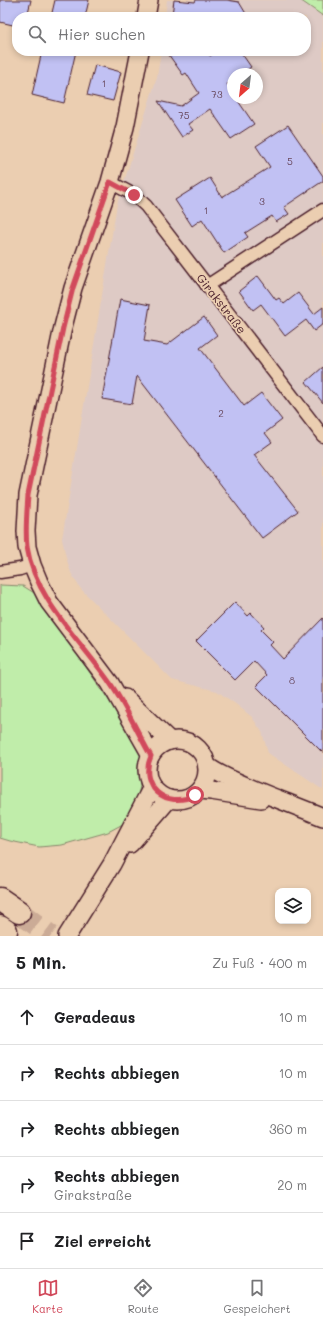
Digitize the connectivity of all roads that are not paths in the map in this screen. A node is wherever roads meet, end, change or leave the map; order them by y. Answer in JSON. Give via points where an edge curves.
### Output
{"nodes":[{"id":1,"x":149,"y":0,"type":"edge"},
{"id":2,"x":147,"y":12,"type":"edge"},
{"id":3,"x":139,"y":56,"type":"edge"},
{"id":4,"x":110,"y":182,"type":"junction"},
{"id":5,"x":323,"y":210,"type":"edge"},
{"id":6,"x":207,"y":286,"type":"junction"},
{"id":7,"x":323,"y":436,"type":"edge"},
{"id":8,"x":32,"y":565,"type":"junction"},
{"id":9,"x":0,"y":572,"type":"edge"},
{"id":10,"x":110,"y":683,"type":"junction"},
{"id":11,"x":170,"y":740,"type":"junction"},
{"id":12,"x":151,"y":756,"type":"junction"},
{"id":13,"x":208,"y":766,"type":"junction"},
{"id":14,"x":152,"y":787,"type":"junction"},
{"id":15,"x":200,"y":790,"type":"junction"},
{"id":16,"x":169,"y":799,"type":"junction"},
{"id":17,"x":291,"y":805,"type":"junction"},
{"id":18,"x":323,"y":817,"type":"edge"},
{"id":19,"x":112,"y":864,"type":"junction"},
{"id":20,"x":0,"y":899,"type":"edge"},
{"id":21,"x":19,"y":912,"type":"tunnel mouth"},
{"id":22,"x":67,"y":936,"type":"edge"}],
"edges":[{"from":1,"to":2,"type":"main road"},
{"from":3,"to":4,"type":"main road","via":[[125,127]]},
{"from":4,"to":6,"type":"street","name":"Girakstraße","via":[[134,195],[146,206]]},
{"from":4,"to":8,"type":"main road","via":[[73,288],[53,372],[28,495],[26,531]]},
{"from":5,"to":6,"type":"street"},
{"from":6,"to":7,"type":"street","name":"Girakstraße"},
{"from":8,"to":9,"type":"street"},
{"from":8,"to":10,"type":"main road","via":[[53,607]]},
{"from":10,"to":11,"type":"main road"},
{"from":10,"to":12,"type":"main road"},
{"from":11,"to":12,"type":"main road","via":[[159,746]]},
{"from":11,"to":13,"type":"main road","via":[[180,740],[194,745],[202,752]]},
{"from":12,"to":14,"type":"main road","via":[[147,774]]},
{"from":13,"to":15,"type":"main road","via":[[206,779]]},
{"from":13,"to":17,"type":"main road","via":[[228,778]]},
{"from":14,"to":16,"type":"main road"},
{"from":14,"to":19,"type":"main road"},
{"from":15,"to":16,"type":"main road","via":[[189,798]]},
{"from":15,"to":17,"type":"main road"},
{"from":16,"to":19,"type":"main road"},
{"from":17,"to":18,"type":"main road"},
{"from":19,"to":22,"type":"main road"},
{"from":20,"to":21,"type":"highway"}]}
